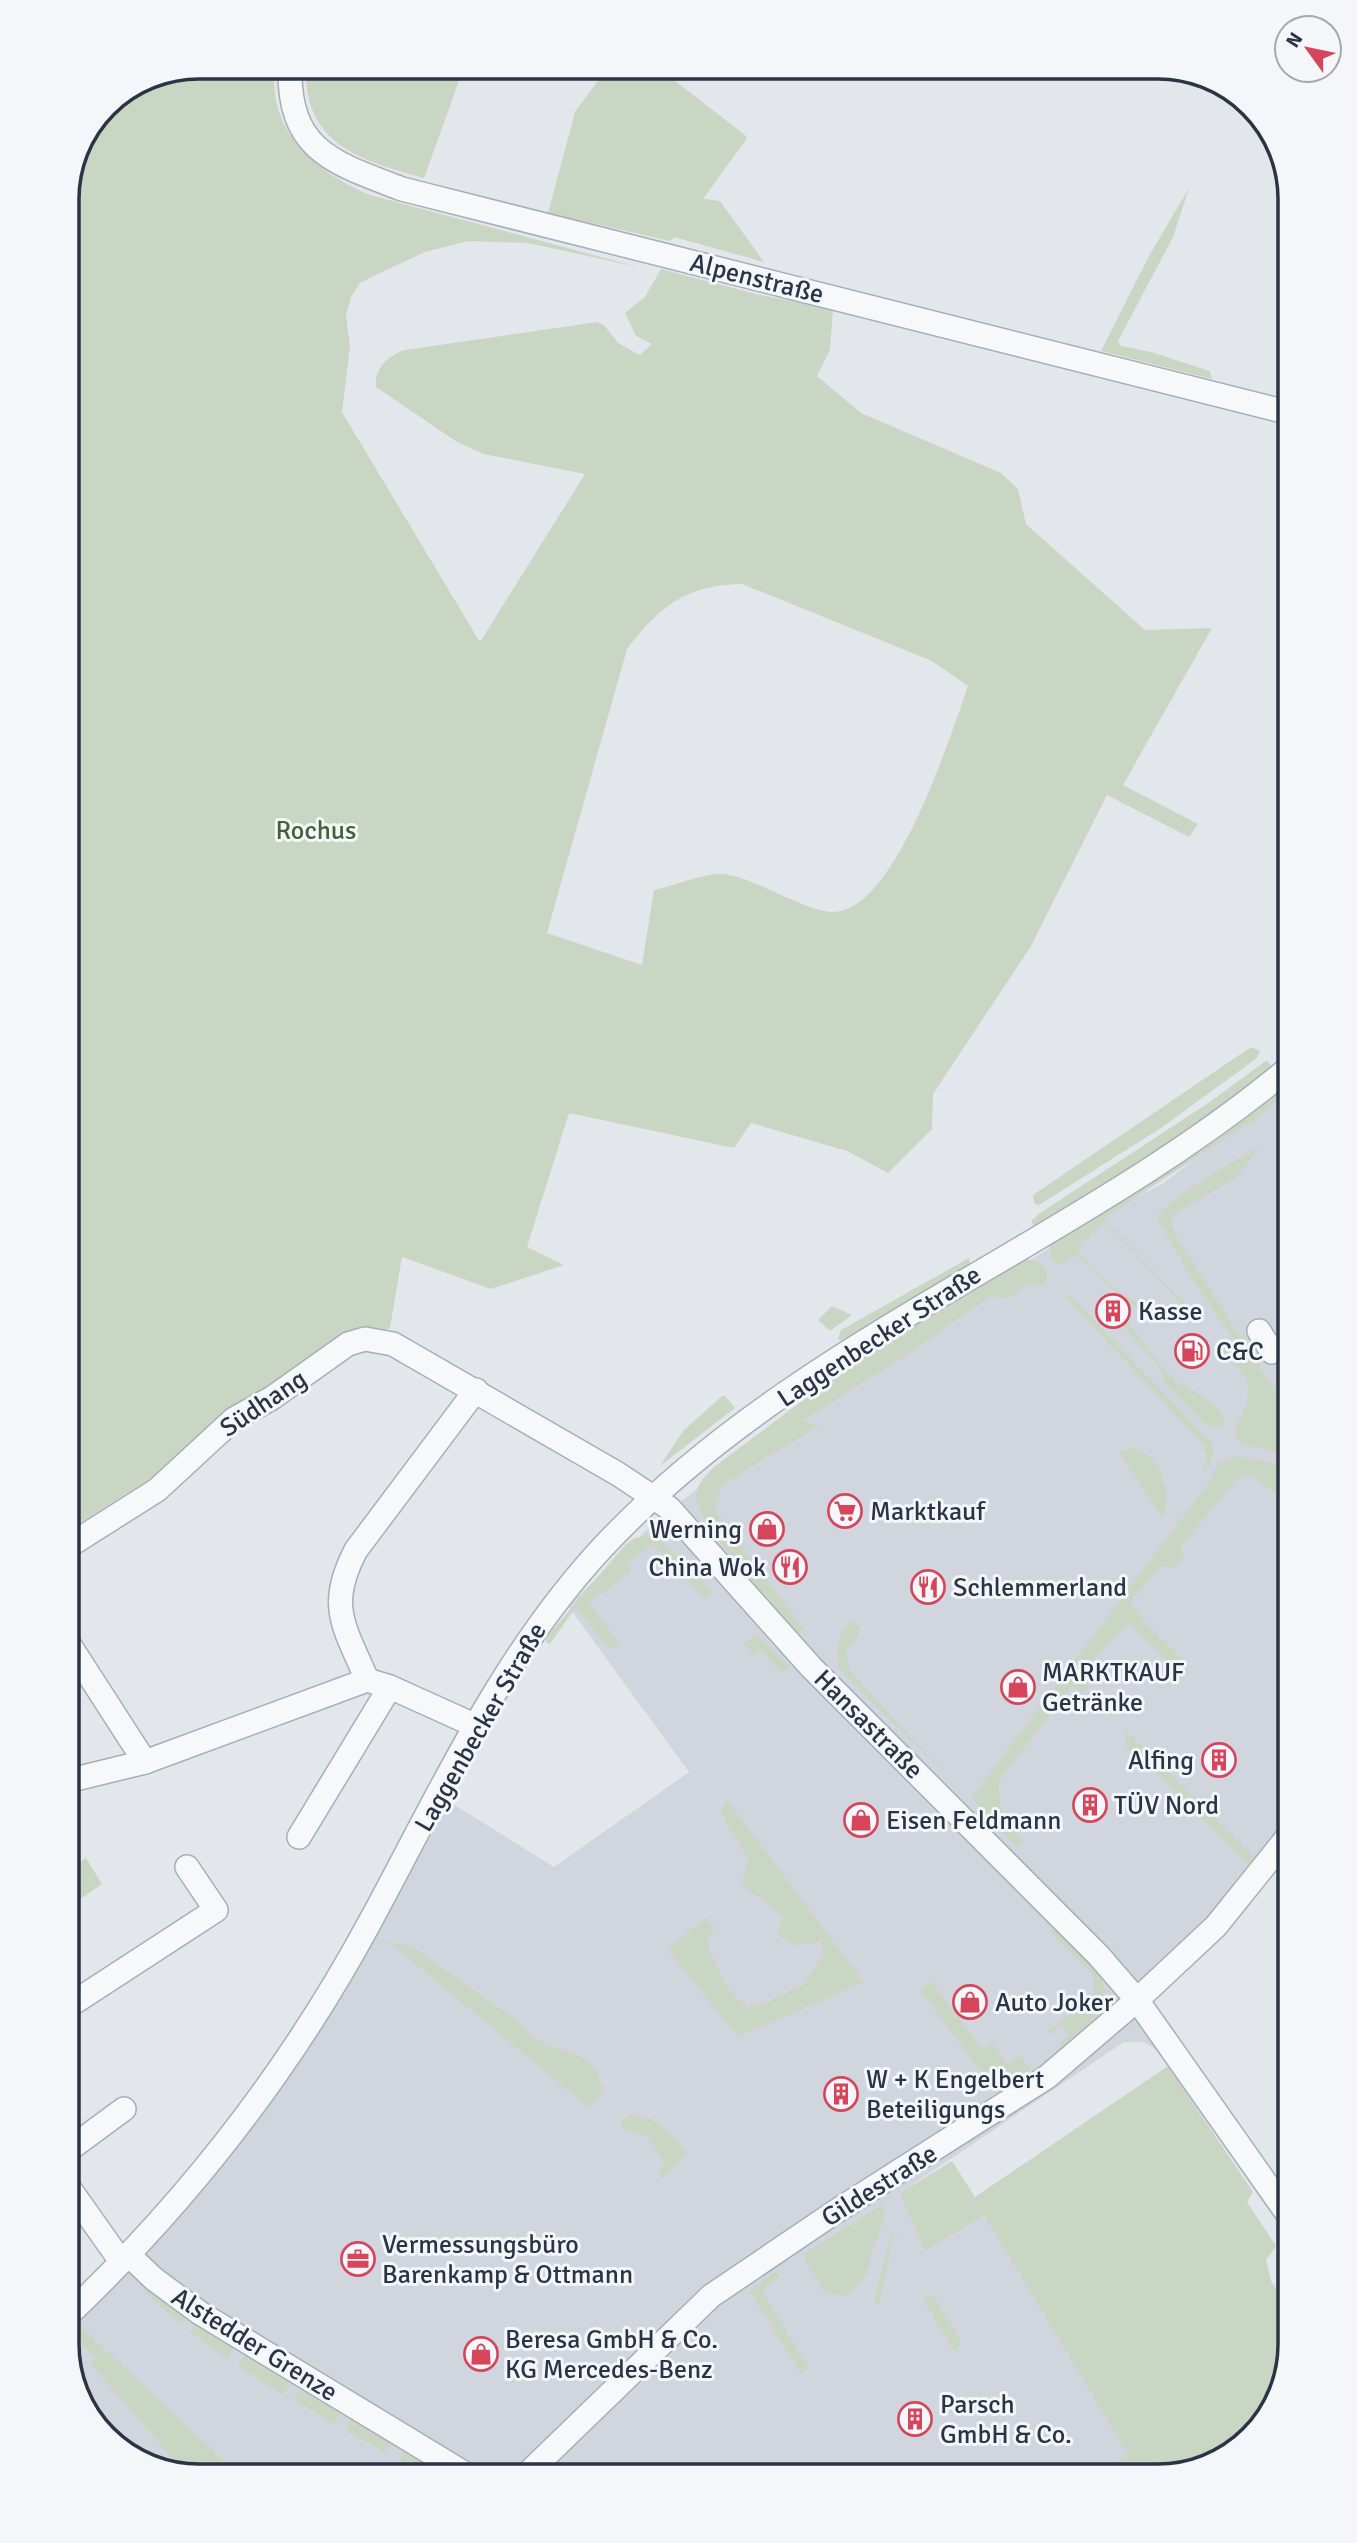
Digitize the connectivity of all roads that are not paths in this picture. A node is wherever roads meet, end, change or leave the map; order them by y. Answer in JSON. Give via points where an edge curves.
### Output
{"nodes":[{"id":1,"x":290,"y":79,"type":"edge"},
{"id":2,"x":1278,"y":410,"type":"edge"},
{"id":3,"x":1278,"y":1076,"type":"edge"},
{"id":4,"x":1259,"y":1331,"type":"dead end"},
{"id":5,"x":1278,"y":1348,"type":"edge"},
{"id":6,"x":476,"y":1390,"type":"junction"},
{"id":7,"x":654,"y":1497,"type":"junction"},
{"id":8,"x":79,"y":1539,"type":"edge"},
{"id":9,"x":79,"y":1661,"type":"edge"},
{"id":10,"x":367,"y":1681,"type":"junction"},
{"id":11,"x":390,"y":1687,"type":"junction"},
{"id":12,"x":474,"y":1725,"type":"junction"},
{"id":13,"x":145,"y":1762,"type":"junction"},
{"id":14,"x":79,"y":1778,"type":"edge"},
{"id":15,"x":299,"y":1837,"type":"dead end"},
{"id":16,"x":1278,"y":1849,"type":"edge"},
{"id":17,"x":187,"y":1867,"type":"dead end"},
{"id":18,"x":79,"y":1999,"type":"edge"},
{"id":19,"x":1137,"y":2000,"type":"junction"},
{"id":20,"x":124,"y":2109,"type":"dead end"},
{"id":21,"x":79,"y":2142,"type":"edge"},
{"id":22,"x":1278,"y":2200,"type":"edge"},
{"id":23,"x":79,"y":2203,"type":"edge"},
{"id":24,"x":127,"y":2259,"type":"junction"},
{"id":25,"x":79,"y":2304,"type":"edge"},
{"id":26,"x":449,"y":2464,"type":"edge"},
{"id":27,"x":537,"y":2464,"type":"edge"}],
"edges":[{"from":1,"to":2,"type":"street","name":"Alpenstraße","via":[[289,92],[303,132],[340,165],[402,189]]},
{"from":3,"to":7,"type":"street","name":"Laggenbecker Straße","via":[[1145,1172],[839,1357]]},
{"from":4,"to":5,"type":"street","via":[[1272,1352]]},
{"from":6,"to":7,"type":"street","name":"Südhang"},
{"from":6,"to":8,"type":"street","name":"Südhang","via":[[383,1340],[365,1339],[348,1345],[234,1419],[157,1490]]},
{"from":6,"to":10,"type":"street","via":[[344,1571],[338,1597],[341,1622]]},
{"from":7,"to":12,"type":"street","name":"Laggenbecker Straße","via":[[601,1549],[546,1614]]},
{"from":7,"to":19,"type":"street","name":"Hansastraße","via":[[669,1508],[811,1667],[1099,1955]]},
{"from":9,"to":13,"type":"street"},
{"from":10,"to":11,"type":"street"},
{"from":10,"to":13,"type":"street"},
{"from":11,"to":12,"type":"street"},
{"from":11,"to":15,"type":"street"},
{"from":12,"to":24,"type":"street","name":"Laggenbecker Straße","via":[[318,2011],[234,2132]]},
{"from":13,"to":14,"type":"street"},
{"from":16,"to":19,"type":"street","name":"Gildestraße","via":[[1216,1926]]},
{"from":17,"to":18,"type":"street","via":[[216,1910]]},
{"from":19,"to":22,"type":"street","name":"Hansastraße"},
{"from":19,"to":27,"type":"street","name":"Gildestraße","via":[[1047,2077],[711,2296]]},
{"from":20,"to":21,"type":"street"},
{"from":23,"to":24,"type":"street","name":"Alstedder Grenze","via":[[115,2253]]},
{"from":24,"to":25,"type":"street","name":"Laggenbecker Straße"},
{"from":24,"to":26,"type":"street","name":"Alstedder Grenze","via":[[200,2313]]}]}
